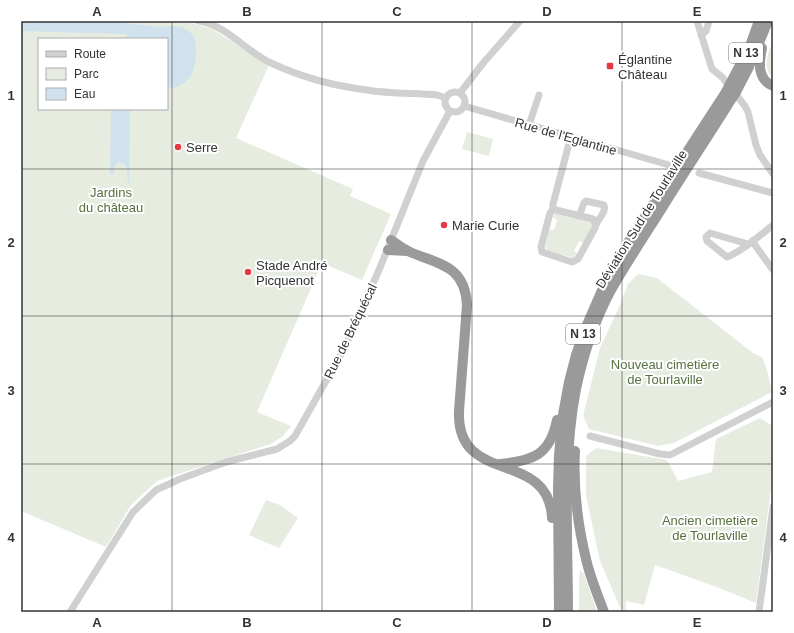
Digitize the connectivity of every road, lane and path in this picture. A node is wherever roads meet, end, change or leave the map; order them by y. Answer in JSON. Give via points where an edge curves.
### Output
{"nodes":[{"id":1,"x":198,"y":21,"type":"edge"},
{"id":2,"x":218,"y":21,"type":"edge"},
{"id":3,"x":520,"y":21,"type":"edge"},
{"id":4,"x":697,"y":21,"type":"edge"},
{"id":5,"x":709,"y":21,"type":"edge"},
{"id":6,"x":759,"y":21,"type":"edge"},
{"id":7,"x":768,"y":21,"type":"edge"},
{"id":8,"x":222,"y":29,"type":"junction"},
{"id":9,"x":765,"y":32,"type":"junction"},
{"id":10,"x":701,"y":35,"type":"junction"},
{"id":11,"x":773,"y":86,"type":"edge"},
{"id":12,"x":731,"y":92,"type":"junction"},
{"id":13,"x":460,"y":93,"type":"junction"},
{"id":14,"x":539,"y":95,"type":"dead end"},
{"id":15,"x":446,"y":98,"type":"junction"},
{"id":16,"x":464,"y":106,"type":"junction"},
{"id":17,"x":450,"y":111,"type":"junction"},
{"id":18,"x":529,"y":125,"type":"junction"},
{"id":19,"x":571,"y":136,"type":"junction"},
{"id":20,"x":669,"y":165,"type":"dead end"},
{"id":21,"x":699,"y":173,"type":"dead end"},
{"id":22,"x":773,"y":174,"type":"edge"},
{"id":23,"x":773,"y":193,"type":"edge"},
{"id":24,"x":552,"y":210,"type":"junction"},
{"id":25,"x":579,"y":216,"type":"junction"},
{"id":26,"x":595,"y":224,"type":"junction"},
{"id":27,"x":773,"y":225,"type":"edge"},
{"id":28,"x":750,"y":242,"type":"junction"},
{"id":29,"x":389,"y":245,"type":"junction"},
{"id":30,"x":773,"y":270,"type":"edge"},
{"id":31,"x":588,"y":348,"type":"junction"},
{"id":32,"x":569,"y":382,"type":"junction"},
{"id":33,"x":771,"y":403,"type":"edge"},
{"id":34,"x":773,"y":412,"type":"edge"},
{"id":35,"x":590,"y":436,"type":"dead end"},
{"id":36,"x":497,"y":464,"type":"junction"},
{"id":37,"x":773,"y":508,"type":"edge"},
{"id":38,"x":70,"y":612,"type":"edge"},
{"id":39,"x":557,"y":612,"type":"edge"},
{"id":40,"x":568,"y":612,"type":"edge"},
{"id":41,"x":604,"y":612,"type":"edge"},
{"id":42,"x":759,"y":612,"type":"edge"}],
"edges":[{"from":1,"to":8,"type":"street"},
{"from":2,"to":8,"type":"street"},
{"from":3,"to":13,"type":"street"},
{"from":4,"to":10,"type":"street"},
{"from":5,"to":10,"type":"street","via":[[706,31]]},
{"from":6,"to":12,"type":"highway","name":"Déviation Sud de Tourlaville","number":"N 13"},
{"from":7,"to":9,"type":"highway","name":"Déviation Sud de Tourlaville","number":"N 13"},
{"from":8,"to":15,"type":"street","via":[[269,62],[318,80],[367,90],[437,95]]},
{"from":9,"to":11,"type":"highway","via":[[760,61],[761,72],[763,79]]},
{"from":9,"to":12,"type":"highway","name":"Déviation Sud de Tourlaville","number":"N 13","via":[[748,69]]},
{"from":10,"to":22,"type":"street","via":[[712,69],[722,77],[748,112],[760,155]]},
{"from":12,"to":31,"type":"highway","name":"Déviation Sud de Tourlaville","number":"N 13","via":[[610,291]]},
{"from":12,"to":32,"type":"highway","name":"Déviation Sud de Tourlaville","number":"N 13","via":[[620,256],[586,326]]},
{"from":13,"to":15,"type":"street","via":[[450,94]]},
{"from":13,"to":16,"type":"street","via":[[464,98]]},
{"from":14,"to":18,"type":"street"},
{"from":15,"to":17,"type":"street","via":[[446,107]]},
{"from":16,"to":17,"type":"street","via":[[458,112]]},
{"from":16,"to":18,"type":"street","name":"Rue de l'Eglantine"},
{"from":17,"to":29,"type":"street","name":"Rue de Bréquécal","via":[[423,161]]},
{"from":18,"to":19,"type":"street","name":"Rue de l'Eglantine"},
{"from":19,"to":20,"type":"street","name":"Rue de l'Eglantine"},
{"from":19,"to":24,"type":"street"},
{"from":21,"to":23,"type":"street"},
{"from":24,"to":25,"type":"street"},
{"from":24,"to":26,"type":"street","via":[[541,247],[544,254],[572,262],[576,260]]},
{"from":25,"to":26,"type":"street","via":[[593,219]]},
{"from":25,"to":26,"type":"street","via":[[586,201],[604,205],[605,210]]},
{"from":27,"to":28,"type":"street"},
{"from":28,"to":28,"type":"street","via":[[710,233],[706,237],[707,241],[727,257],[734,255]]},
{"from":28,"to":30,"type":"street"},
{"from":29,"to":36,"type":"highway","via":[[441,263],[458,277],[465,290],[467,305],[459,428],[464,442],[472,452]]},
{"from":29,"to":38,"type":"street","name":"Rue de Bréquécal","via":[[344,349],[290,442],[277,449],[234,459],[156,490],[134,512]]},
{"from":31,"to":40,"type":"highway","name":"Déviation Sud de Tourlaville","number":"N 13","via":[[576,388],[569,440]]},
{"from":31,"to":41,"type":"highway","via":[[578,409],[576,490],[587,564]]},
{"from":32,"to":36,"type":"highway","via":[[554,433],[546,446],[535,457],[520,462]]},
{"from":32,"to":39,"type":"highway","name":"Déviation Sud de Tourlaville","number":"N 13","via":[[559,456]]},
{"from":33,"to":34,"type":"street"},
{"from":33,"to":35,"type":"street","via":[[670,455]]},
{"from":36,"to":39,"type":"highway","via":[[528,477],[540,486],[551,505]]},
{"from":37,"to":42,"type":"street"}]}
